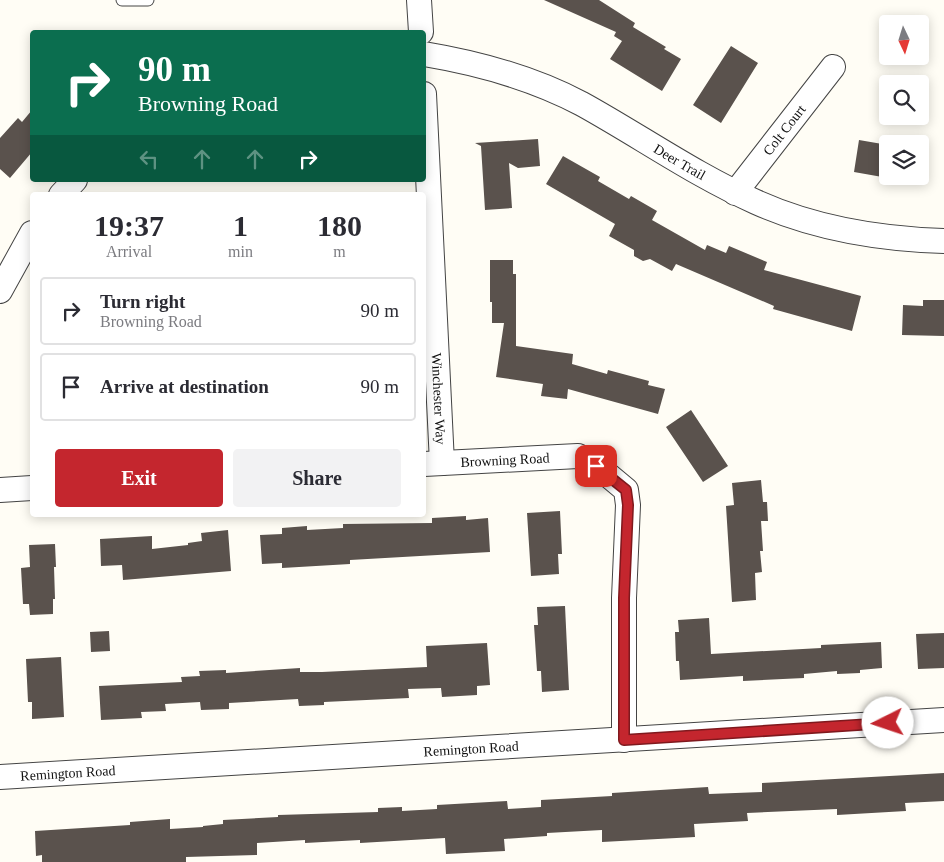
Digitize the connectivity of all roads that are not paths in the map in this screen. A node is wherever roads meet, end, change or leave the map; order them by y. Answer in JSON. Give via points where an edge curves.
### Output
{"nodes":[{"id":1,"x":122,"y":0,"type":"edge"},
{"id":2,"x":148,"y":0,"type":"edge"},
{"id":3,"x":419,"y":0,"type":"edge"},
{"id":4,"x":420,"y":30,"type":"edge"},
{"id":5,"x":426,"y":54,"type":"edge"},
{"id":6,"x":833,"y":68,"type":"dead end"},
{"id":7,"x":426,"y":176,"type":"edge"},
{"id":8,"x":73,"y":182,"type":"edge"},
{"id":9,"x":65,"y":192,"type":"edge"},
{"id":10,"x":735,"y":192,"type":"junction"},
{"id":11,"x":30,"y":236,"type":"edge"},
{"id":12,"x":944,"y":241,"type":"edge"},
{"id":13,"x":0,"y":291,"type":"edge"},
{"id":14,"x":433,"y":463,"type":"edge"},
{"id":15,"x":30,"y":488,"type":"edge"},
{"id":16,"x":0,"y":490,"type":"edge"},
{"id":17,"x":944,"y":720,"type":"edge"},
{"id":18,"x":624,"y":740,"type":"junction"},
{"id":19,"x":0,"y":777,"type":"edge"}],
"edges":[{"from":1,"to":2,"type":"lane"},
{"from":3,"to":4,"type":"street"},
{"from":5,"to":10,"type":"street","name":"Deer Trail","via":[[500,71],[545,86]]},
{"from":6,"to":10,"type":"street","name":"Colt Court"},
{"from":7,"to":14,"type":"street","name":"Winchester Way"},
{"from":8,"to":9,"type":"street"},
{"from":10,"to":12,"type":"street","name":"Deer Trail","via":[[803,220],[849,232],[896,239]]},
{"from":11,"to":13,"type":"street"},
{"from":14,"to":18,"type":"street","name":"Browning Road","via":[[578,456],[626,490]]},
{"from":15,"to":16,"type":"street"},
{"from":17,"to":18,"type":"street","name":"Remington Road"},
{"from":18,"to":19,"type":"street","name":"Remington Road"}]}
